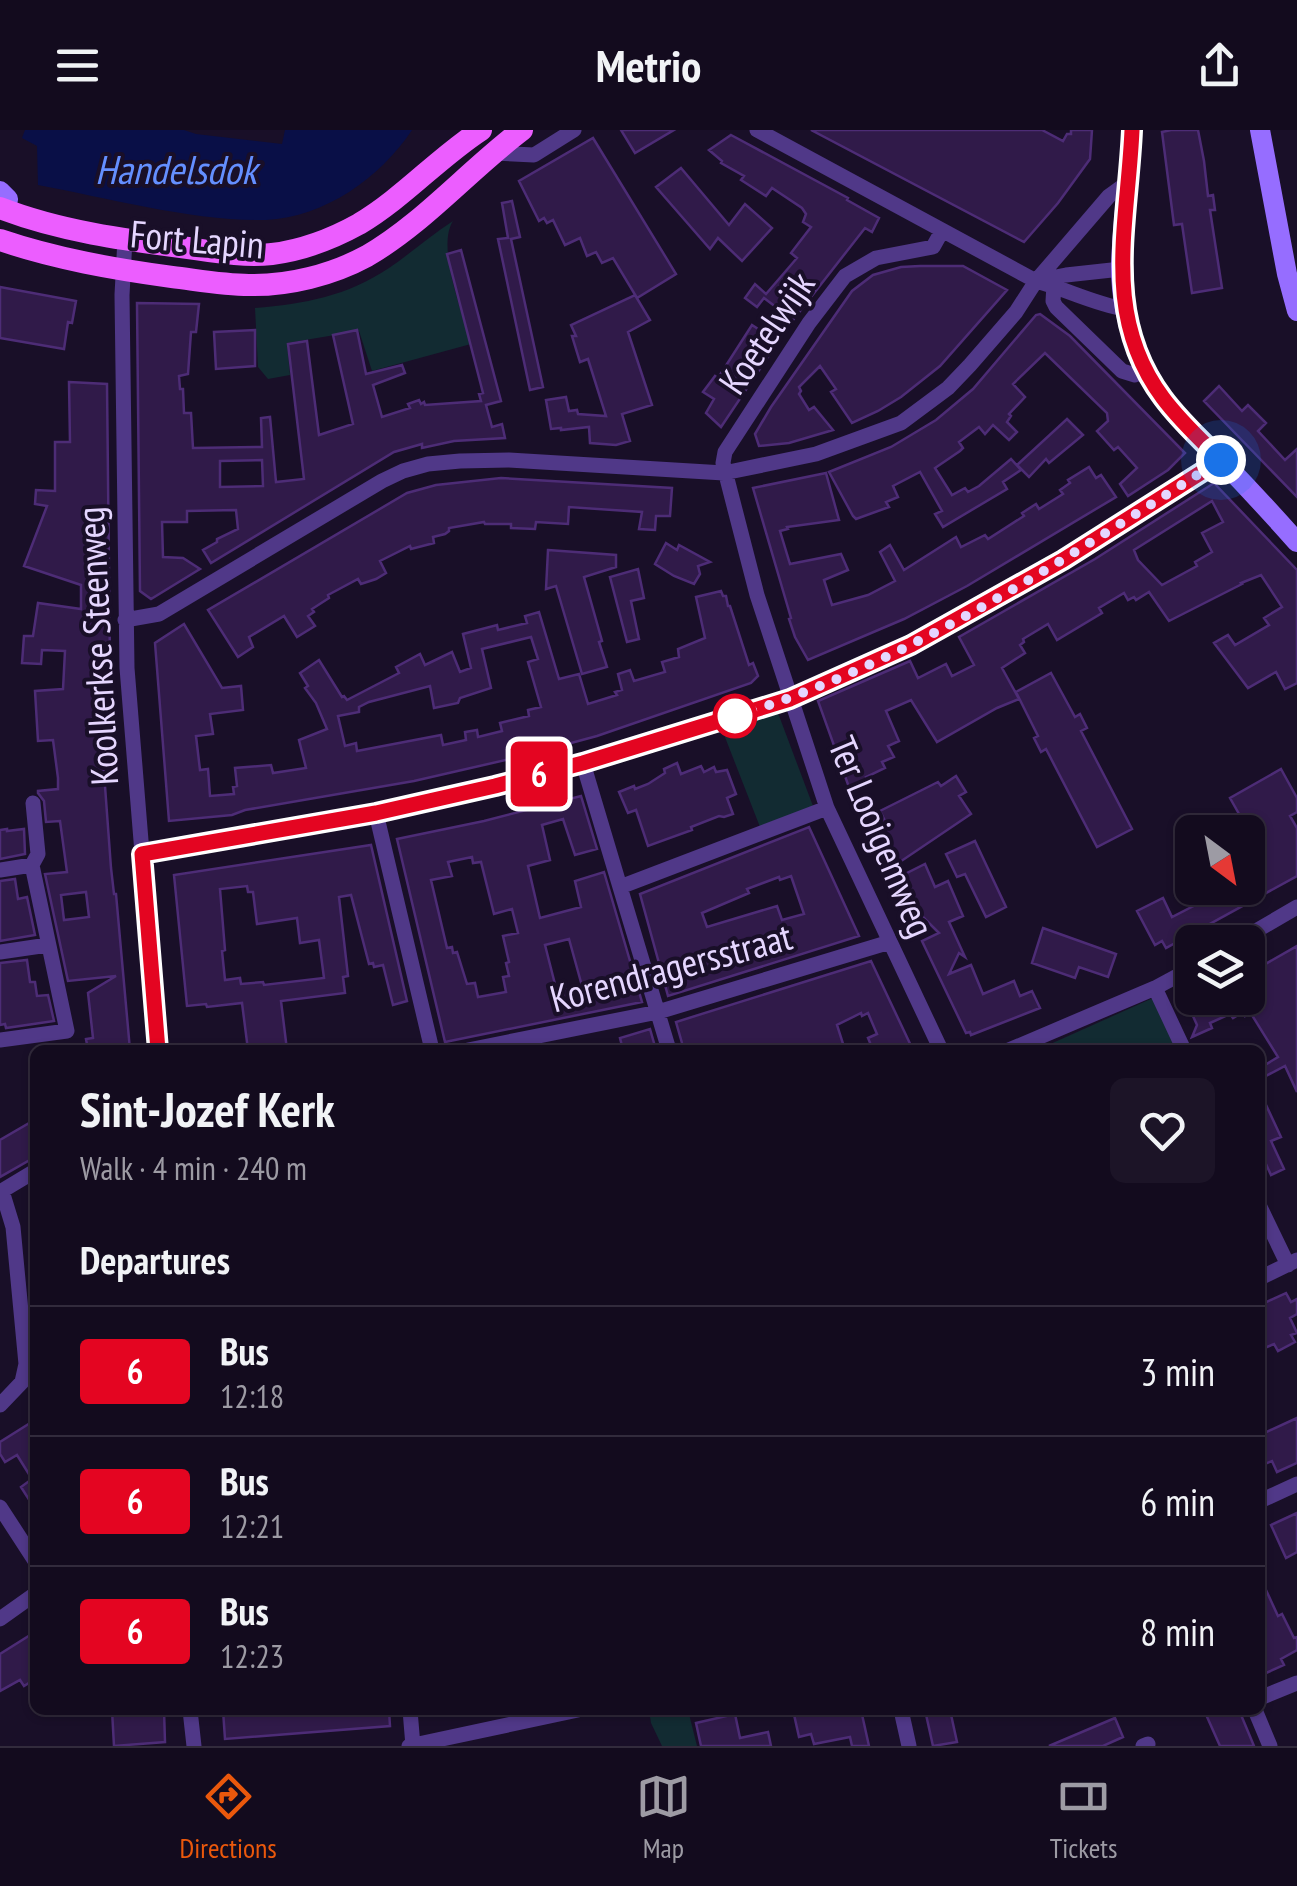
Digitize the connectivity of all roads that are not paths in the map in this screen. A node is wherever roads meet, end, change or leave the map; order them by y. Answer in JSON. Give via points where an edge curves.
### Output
{"nodes":[{"id":1,"x":481,"y":130,"type":"edge"},
{"id":2,"x":522,"y":130,"type":"edge"},
{"id":3,"x":574,"y":130,"type":"edge"},
{"id":4,"x":757,"y":130,"type":"edge"},
{"id":5,"x":1132,"y":130,"type":"edge"},
{"id":6,"x":1260,"y":130,"type":"edge"},
{"id":7,"x":494,"y":153,"type":"junction"},
{"id":8,"x":1128,"y":183,"type":"junction"},
{"id":9,"x":2,"y":203,"type":"edge"},
{"id":10,"x":942,"y":231,"type":"junction"},
{"id":11,"x":0,"y":240,"type":"edge"},
{"id":12,"x":125,"y":240,"type":"junction"},
{"id":13,"x":122,"y":270,"type":"junction"},
{"id":14,"x":1121,"y":270,"type":"junction"},
{"id":15,"x":1036,"y":281,"type":"junction"},
{"id":16,"x":1054,"y":285,"type":"junction"},
{"id":17,"x":1125,"y":309,"type":"junction"},
{"id":18,"x":1297,"y":312,"type":"edge"},
{"id":19,"x":1146,"y":370,"type":"junction"},
{"id":20,"x":1221,"y":460,"type":"junction"},
{"id":21,"x":724,"y":473,"type":"junction"},
{"id":22,"x":1297,"y":542,"type":"edge"},
{"id":23,"x":125,"y":620,"type":"junction"},
{"id":24,"x":790,"y":699,"type":"junction"},
{"id":25,"x":583,"y":763,"type":"junction"},
{"id":26,"x":33,"y":803,"type":"dead end"},
{"id":27,"x":827,"y":808,"type":"junction"},
{"id":28,"x":376,"y":813,"type":"junction"},
{"id":29,"x":142,"y":854,"type":"junction"},
{"id":30,"x":32,"y":865,"type":"junction"},
{"id":31,"x":0,"y":870,"type":"edge"},
{"id":32,"x":620,"y":888,"type":"junction"},
{"id":33,"x":1297,"y":907,"type":"edge"},
{"id":34,"x":1265,"y":926,"type":"edge"},
{"id":35,"x":890,"y":942,"type":"junction"},
{"id":36,"x":48,"y":945,"type":"junction"},
{"id":37,"x":0,"y":952,"type":"edge"},
{"id":38,"x":1175,"y":977,"type":"edge"},
{"id":39,"x":1154,"y":988,"type":"junction"},
{"id":40,"x":658,"y":1012,"type":"junction"},
{"id":41,"x":0,"y":1040,"type":"edge"},
{"id":42,"x":158,"y":1045,"type":"edge"},
{"id":43,"x":431,"y":1045,"type":"edge"},
{"id":44,"x":493,"y":1045,"type":"edge"},
{"id":45,"x":668,"y":1045,"type":"edge"},
{"id":46,"x":939,"y":1045,"type":"edge"},
{"id":47,"x":1022,"y":1045,"type":"edge"},
{"id":48,"x":1182,"y":1045,"type":"edge"},
{"id":49,"x":30,"y":1174,"type":"edge"},
{"id":50,"x":1,"y":1192,"type":"edge"},
{"id":51,"x":1265,"y":1216,"type":"edge"},
{"id":52,"x":1292,"y":1262,"type":"edge"},
{"id":53,"x":1265,"y":1276,"type":"edge"},
{"id":54,"x":0,"y":1405,"type":"edge"},
{"id":55,"x":1297,"y":1484,"type":"edge"},
{"id":56,"x":1265,"y":1499,"type":"edge"},
{"id":57,"x":0,"y":1507,"type":"edge"},
{"id":58,"x":30,"y":1554,"type":"edge"},
{"id":59,"x":30,"y":1597,"type":"edge"},
{"id":60,"x":0,"y":1618,"type":"edge"},
{"id":61,"x":1297,"y":1682,"type":"edge"},
{"id":62,"x":1265,"y":1696,"type":"edge"},
{"id":63,"x":191,"y":1715,"type":"edge"},
{"id":64,"x":410,"y":1715,"type":"edge"},
{"id":65,"x":555,"y":1715,"type":"edge"},
{"id":66,"x":901,"y":1715,"type":"edge"},
{"id":67,"x":1257,"y":1715,"type":"edge"},
{"id":68,"x":194,"y":1746,"type":"edge"},
{"id":69,"x":412,"y":1746,"type":"edge"},
{"id":70,"x":909,"y":1746,"type":"edge"},
{"id":71,"x":1270,"y":1746,"type":"edge"}],
"edges":[{"from":1,"to":12,"type":"main road","name":"Fort Lapin","via":[[363,222],[300,249],[232,254]]},
{"from":2,"to":7,"type":"main road","name":"Fort Lapin"},
{"from":3,"to":7,"type":"street","via":[[534,154]]},
{"from":4,"to":10,"type":"street"},
{"from":5,"to":8,"type":"main road"},
{"from":6,"to":18,"type":"main road"},
{"from":7,"to":13,"type":"main road","name":"Fort Lapin","via":[[402,232],[320,274],[249,286]]},
{"from":8,"to":14,"type":"main road"},
{"from":8,"to":15,"type":"street","via":[[1108,196]]},
{"from":9,"to":12,"type":"main road","name":"Fort Lapin","via":[[63,227]]},
{"from":10,"to":15,"type":"street"},
{"from":10,"to":21,"type":"street","name":"Koetelwijk","via":[[933,247],[876,258],[845,276],[725,452]]},
{"from":11,"to":13,"type":"main road","name":"Fort Lapin"},
{"from":12,"to":13,"type":"street","name":"Koolkerkse Steenweg"},
{"from":13,"to":23,"type":"street","name":"Koolkerkse Steenweg"},
{"from":14,"to":15,"type":"street"},
{"from":14,"to":17,"type":"main road"},
{"from":15,"to":16,"type":"street"},
{"from":15,"to":21,"type":"street","via":[[970,366],[901,422],[816,454]]},
{"from":16,"to":17,"type":"street"},
{"from":16,"to":19,"type":"street","via":[[1056,307],[1122,371]]},
{"from":17,"to":19,"type":"main road"},
{"from":19,"to":20,"type":"main road","via":[[1180,419]]},
{"from":20,"to":22,"type":"main road"},
{"from":20,"to":24,"type":"street","via":[[911,645]]},
{"from":21,"to":23,"type":"street","via":[[509,460],[428,464],[382,480],[159,614]]},
{"from":21,"to":24,"type":"street","name":"Ter Looigemweg"},
{"from":23,"to":29,"type":"street","name":"Koolkerkse Steenweg"},
{"from":24,"to":25,"type":"street"},
{"from":24,"to":27,"type":"street","name":"Ter Looigemweg"},
{"from":25,"to":28,"type":"street"},
{"from":25,"to":32,"type":"street"},
{"from":26,"to":30,"type":"street","via":[[38,854]]},
{"from":27,"to":32,"type":"street"},
{"from":27,"to":35,"type":"street","name":"Ter Looigemweg"},
{"from":28,"to":29,"type":"street"},
{"from":28,"to":43,"type":"street"},
{"from":29,"to":42,"type":"street","name":"Koolkerkse Steenweg"},
{"from":30,"to":31,"type":"street"},
{"from":30,"to":36,"type":"street"},
{"from":32,"to":40,"type":"street"},
{"from":33,"to":34,"type":"street"},
{"from":35,"to":40,"type":"street","name":"Korendragersstraat"},
{"from":35,"to":46,"type":"street","name":"Ter Looigemweg"},
{"from":36,"to":37,"type":"street"},
{"from":36,"to":41,"type":"street","via":[[68,1031]]},
{"from":38,"to":39,"type":"street"},
{"from":39,"to":47,"type":"street"},
{"from":39,"to":48,"type":"street"},
{"from":40,"to":44,"type":"street","name":"Korendragersstraat"},
{"from":40,"to":45,"type":"street"},
{"from":49,"to":50,"type":"street"},
{"from":50,"to":54,"type":"street","via":[[13,1226],[26,1364],[22,1382]]},
{"from":51,"to":52,"type":"street"},
{"from":52,"to":53,"type":"street"},
{"from":55,"to":56,"type":"street"},
{"from":57,"to":58,"type":"street"},
{"from":59,"to":60,"type":"street"},
{"from":61,"to":62,"type":"street"},
{"from":63,"to":68,"type":"street"},
{"from":64,"to":69,"type":"street"},
{"from":65,"to":69,"type":"street"},
{"from":66,"to":70,"type":"street"},
{"from":67,"to":71,"type":"street"}]}
